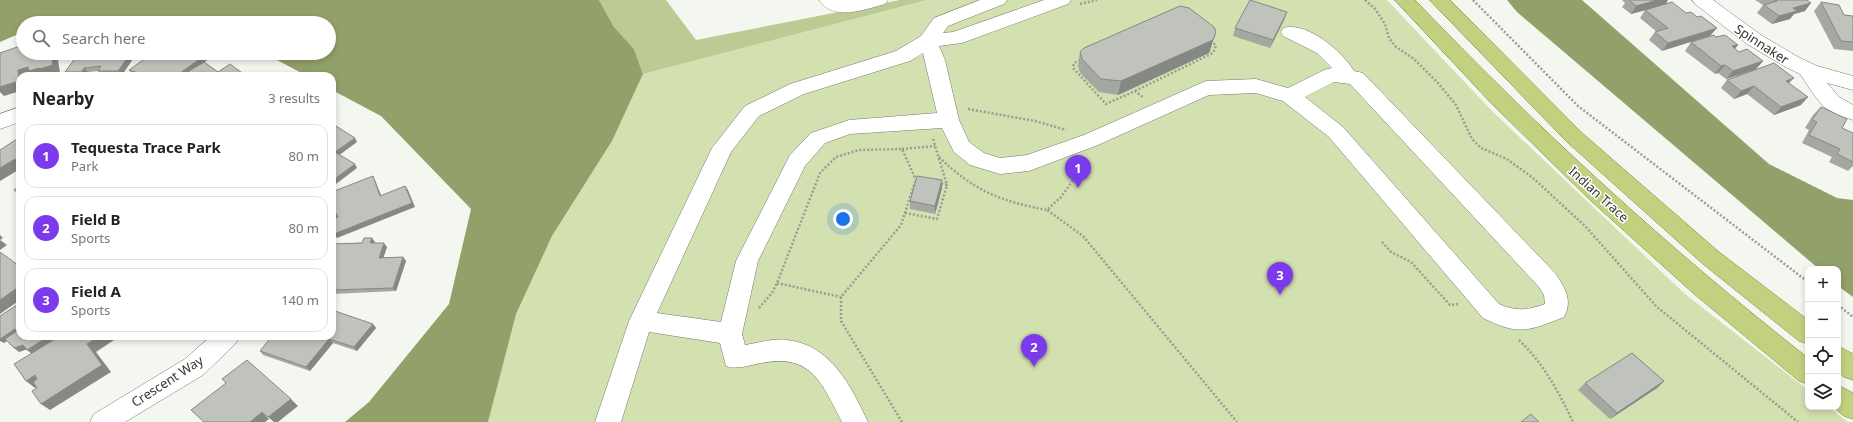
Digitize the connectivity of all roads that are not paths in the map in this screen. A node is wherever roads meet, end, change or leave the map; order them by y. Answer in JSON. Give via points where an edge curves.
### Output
{"nodes":[{"id":1,"x":828,"y":0,"type":"edge"},
{"id":2,"x":879,"y":0,"type":"edge"},
{"id":3,"x":998,"y":0,"type":"edge"},
{"id":4,"x":1404,"y":0,"type":"edge"},
{"id":5,"x":1439,"y":0,"type":"edge"},
{"id":6,"x":1700,"y":0,"type":"edge"},
{"id":7,"x":1064,"y":1,"type":"edge"},
{"id":8,"x":1290,"y":32,"type":"dead end"},
{"id":9,"x":928,"y":41,"type":"junction"},
{"id":10,"x":1808,"y":70,"type":"junction"},
{"id":11,"x":1348,"y":77,"type":"junction"},
{"id":12,"x":1853,"y":83,"type":"edge"},
{"id":13,"x":1290,"y":96,"type":"junction"},
{"id":14,"x":1853,"y":113,"type":"edge"},
{"id":15,"x":16,"y":116,"type":"edge"},
{"id":16,"x":947,"y":121,"type":"junction"},
{"id":17,"x":0,"y":122,"type":"edge"},
{"id":18,"x":641,"y":321,"type":"junction"},
{"id":19,"x":1805,"y":332,"type":"edge"},
{"id":20,"x":730,"y":334,"type":"junction"},
{"id":21,"x":223,"y":340,"type":"edge"},
{"id":22,"x":1841,"y":359,"type":"edge"},
{"id":23,"x":1853,"y":369,"type":"edge"},
{"id":24,"x":1805,"y":370,"type":"edge"},
{"id":25,"x":1841,"y":398,"type":"edge"},
{"id":26,"x":1853,"y":408,"type":"edge"},
{"id":27,"x":103,"y":422,"type":"edge"},
{"id":28,"x":608,"y":422,"type":"edge"},
{"id":29,"x":855,"y":422,"type":"edge"}],
"edges":[{"from":1,"to":2,"type":"street","via":[[842,6],[855,6]]},
{"from":3,"to":9,"type":"street","via":[[941,22]]},
{"from":4,"to":24,"type":"main road","name":"Indian Trace","via":[[1545,145],[1674,262]]},
{"from":5,"to":19,"type":"main road","name":"Indian Trace","via":[[1574,137],[1711,258]]},
{"from":6,"to":10,"type":"street","name":"Spinnaker","via":[[1784,60]]},
{"from":7,"to":9,"type":"street","via":[[955,38]]},
{"from":8,"to":11,"type":"street","via":[[1329,52],[1342,65]]},
{"from":9,"to":16,"type":"street","via":[[935,60]]},
{"from":9,"to":18,"type":"street","via":[[903,56],[797,89],[752,111],[722,148]]},
{"from":10,"to":12,"type":"street","name":"Spinnaker"},
{"from":10,"to":14,"type":"street","via":[[1822,92],[1834,104]]},
{"from":11,"to":13,"type":"street","via":[[1331,75]]},
{"from":11,"to":13,"type":"street","via":[[1356,78],[1547,280],[1557,297],[1556,310],[1524,322],[1515,322],[1491,312],[1336,132]]},
{"from":13,"to":16,"type":"street","via":[[1256,86],[1206,88],[1091,140],[1029,163],[1000,166],[977,159],[961,147]]},
{"from":15,"to":17,"type":"street"},
{"from":16,"to":20,"type":"street","via":[[849,127],[818,138],[797,161],[747,261]]},
{"from":18,"to":20,"type":"street"},
{"from":18,"to":28,"type":"street"},
{"from":20,"to":29,"type":"street","via":[[735,358],[786,350],[799,352],[811,358],[823,367]]},
{"from":21,"to":27,"type":"street","name":"Crescent Way","via":[[194,367]]},
{"from":22,"to":23,"type":"main road"},
{"from":25,"to":26,"type":"main road"}]}
